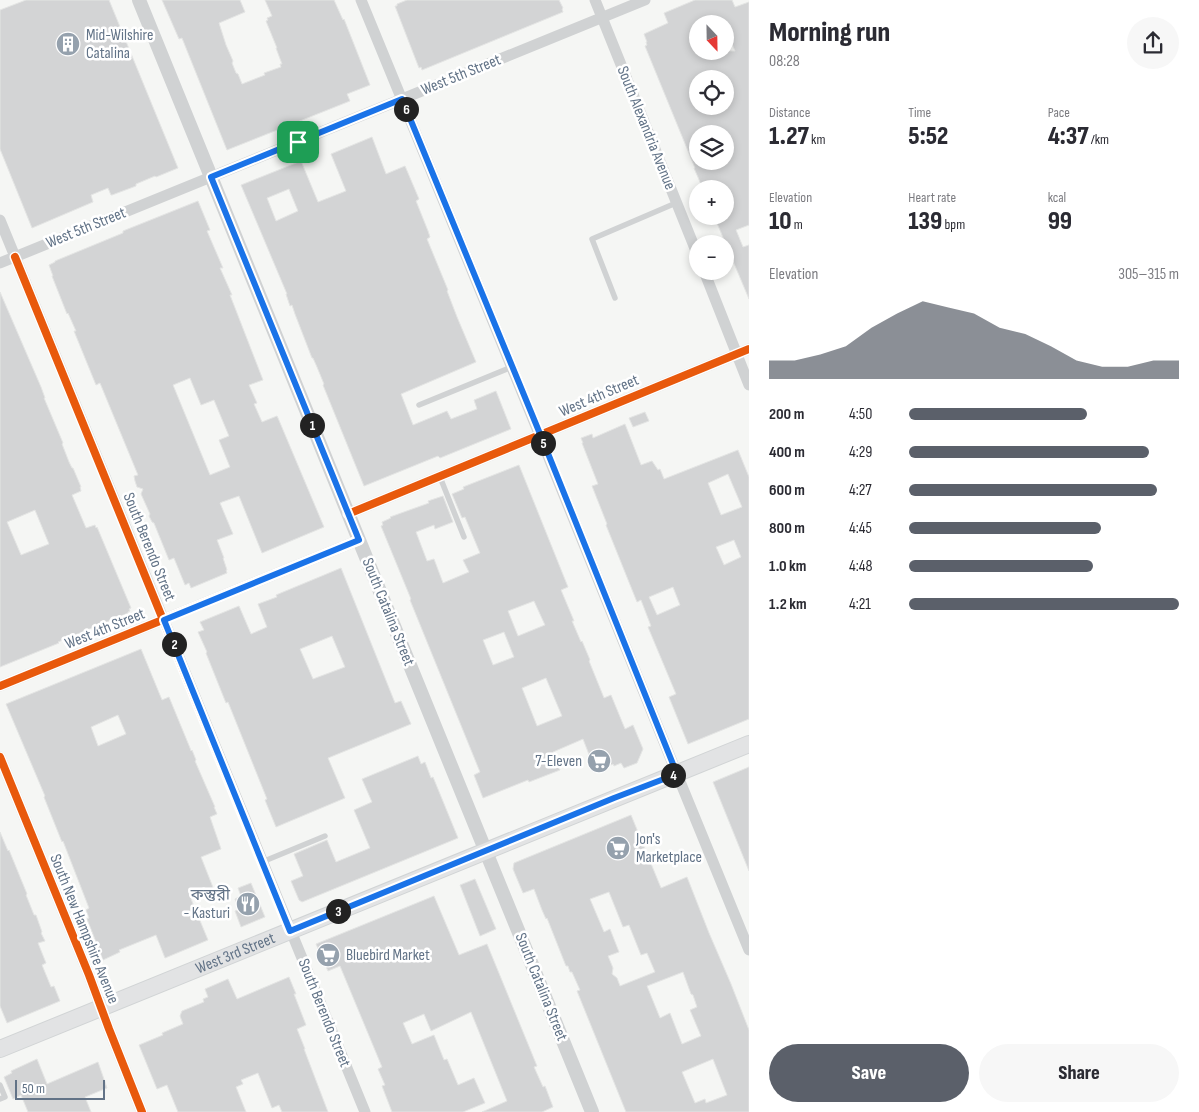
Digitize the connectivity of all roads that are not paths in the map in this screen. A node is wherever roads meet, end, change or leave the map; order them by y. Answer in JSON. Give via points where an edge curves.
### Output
{"nodes":[{"id":1,"x":139,"y":0,"type":"edge"},
{"id":2,"x":361,"y":0,"type":"edge"},
{"id":3,"x":595,"y":0,"type":"edge"},
{"id":4,"x":645,"y":0,"type":"edge"},
{"id":5,"x":602,"y":18,"type":"junction"},
{"id":6,"x":402,"y":99,"type":"junction"},
{"id":7,"x":211,"y":177,"type":"junction"},
{"id":8,"x":676,"y":203,"type":"junction"},
{"id":9,"x":0,"y":220,"type":"edge"},
{"id":10,"x":689,"y":235,"type":"edge"},
{"id":11,"x":15,"y":257,"type":"junction"},
{"id":12,"x":0,"y":263,"type":"edge"},
{"id":13,"x":708,"y":280,"type":"edge"},
{"id":14,"x":615,"y":298,"type":"dead end"},
{"id":15,"x":749,"y":349,"type":"edge"},
{"id":16,"x":737,"y":354,"type":"junction"},
{"id":17,"x":512,"y":367,"type":"junction"},
{"id":18,"x":749,"y":385,"type":"edge"},
{"id":19,"x":419,"y":405,"type":"dead end"},
{"id":20,"x":540,"y":436,"type":"junction"},
{"id":21,"x":440,"y":477,"type":"junction"},
{"id":22,"x":348,"y":514,"type":"junction"},
{"id":23,"x":464,"y":537,"type":"dead end"},
{"id":24,"x":359,"y":540,"type":"junction"},
{"id":25,"x":164,"y":620,"type":"junction"},
{"id":26,"x":0,"y":686,"type":"edge"},
{"id":27,"x":749,"y":744,"type":"edge"},
{"id":28,"x":0,"y":757,"type":"edge"},
{"id":29,"x":677,"y":774,"type":"junction"},
{"id":30,"x":325,"y":836,"type":"dead end"},
{"id":31,"x":485,"y":851,"type":"junction"},
{"id":32,"x":262,"y":862,"type":"junction"},
{"id":33,"x":290,"y":931,"type":"junction"},
{"id":34,"x":749,"y":950,"type":"edge"},
{"id":35,"x":101,"y":1008,"type":"junction"},
{"id":36,"x":0,"y":1049,"type":"edge"},
{"id":37,"x":0,"y":1087,"type":"edge"},
{"id":38,"x":0,"y":1099,"type":"edge"},
{"id":39,"x":142,"y":1112,"type":"edge"},
{"id":40,"x":364,"y":1112,"type":"edge"},
{"id":41,"x":592,"y":1112,"type":"edge"}],
"edges":[{"from":1,"to":7,"type":"street","name":"South Catalina Street"},
{"from":2,"to":6,"type":"street"},
{"from":3,"to":5,"type":"street","name":"South Alexandria Avenue"},
{"from":4,"to":5,"type":"street","name":"West 5th Street"},
{"from":5,"to":6,"type":"street","name":"West 5th Street"},
{"from":5,"to":8,"type":"street","name":"South Alexandria Avenue"},
{"from":6,"to":7,"type":"street","name":"West 5th Street"},
{"from":6,"to":17,"type":"street"},
{"from":7,"to":11,"type":"street","name":"West 5th Street"},
{"from":7,"to":22,"type":"street","name":"South Catalina Street"},
{"from":8,"to":10,"type":"street","name":"South Alexandria Avenue"},
{"from":8,"to":14,"type":"lane","via":[[592,239]]},
{"from":9,"to":11,"type":"street","name":"South Berendo Street"},
{"from":11,"to":12,"type":"street","name":"West 5th Street"},
{"from":11,"to":25,"type":"street","name":"South Berendo Street"},
{"from":13,"to":16,"type":"street"},
{"from":15,"to":16,"type":"street","name":"West 4th Street"},
{"from":16,"to":18,"type":"street"},
{"from":16,"to":20,"type":"street","name":"West 4th Street"},
{"from":17,"to":19,"type":"lane"},
{"from":17,"to":20,"type":"street"},
{"from":20,"to":21,"type":"street","name":"West 4th Street"},
{"from":20,"to":29,"type":"street"},
{"from":21,"to":22,"type":"street","name":"West 4th Street"},
{"from":21,"to":23,"type":"lane"},
{"from":22,"to":24,"type":"street","name":"South Catalina Street"},
{"from":24,"to":25,"type":"street","name":"West 4th Street"},
{"from":24,"to":31,"type":"street","name":"South Catalina Street"},
{"from":25,"to":26,"type":"street","name":"West 4th Street"},
{"from":25,"to":32,"type":"street","name":"South Berendo Street"},
{"from":27,"to":29,"type":"main road","name":"West 3rd Street"},
{"from":28,"to":35,"type":"street","name":"South New Hampshire Avenue"},
{"from":29,"to":31,"type":"main road","name":"West 3rd Street"},
{"from":29,"to":34,"type":"street"},
{"from":30,"to":32,"type":"lane"},
{"from":31,"to":33,"type":"main road","name":"West 3rd Street"},
{"from":31,"to":41,"type":"street","name":"South Catalina Street"},
{"from":32,"to":33,"type":"street","name":"South Berendo Street"},
{"from":33,"to":35,"type":"main road","name":"West 3rd Street"},
{"from":33,"to":40,"type":"street","name":"South Berendo Street"},
{"from":35,"to":36,"type":"main road","name":"West 3rd Street"},
{"from":35,"to":39,"type":"street","name":"South New Hampshire Avenue"},
{"from":37,"to":38,"type":"lane","via":[[5,1097]]}]}
